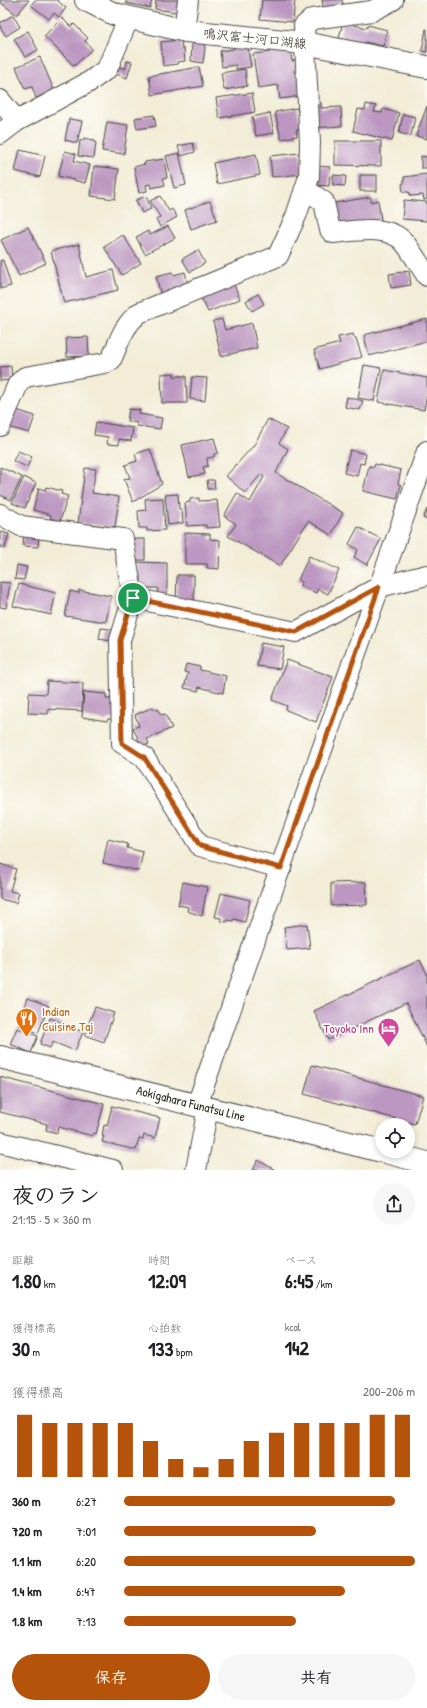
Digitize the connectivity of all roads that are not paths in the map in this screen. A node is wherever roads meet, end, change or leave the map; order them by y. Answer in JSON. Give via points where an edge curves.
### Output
{"nodes":[{"id":1,"x":86,"y":0,"type":"edge"},
{"id":2,"x":188,"y":0,"type":"edge"},
{"id":3,"x":393,"y":0,"type":"edge"},
{"id":4,"x":129,"y":17,"type":"junction"},
{"id":5,"x":184,"y":30,"type":"junction"},
{"id":6,"x":304,"y":43,"type":"junction"},
{"id":7,"x":427,"y":67,"type":"edge"},
{"id":8,"x":0,"y":100,"type":"edge"},
{"id":9,"x":17,"y":121,"type":"junction"},
{"id":10,"x":0,"y":134,"type":"edge"},
{"id":11,"x":305,"y":189,"type":"junction"},
{"id":12,"x":427,"y":276,"type":"edge"},
{"id":13,"x":0,"y":426,"type":"edge"},
{"id":14,"x":427,"y":451,"type":"edge"},
{"id":15,"x":0,"y":514,"type":"edge"},
{"id":16,"x":427,"y":575,"type":"edge"},
{"id":17,"x":379,"y":587,"type":"junction"},
{"id":18,"x":133,"y":598,"type":"junction"},
{"id":19,"x":281,"y":868,"type":"junction"},
{"id":20,"x":0,"y":1057,"type":"edge"},
{"id":21,"x":202,"y":1106,"type":"junction"},
{"id":22,"x":0,"y":1142,"type":"edge"},
{"id":23,"x":375,"y":1149,"type":"edge"},
{"id":24,"x":408,"y":1158,"type":"edge"},
{"id":25,"x":427,"y":1163,"type":"edge"},
{"id":26,"x":113,"y":1170,"type":"edge"},
{"id":27,"x":196,"y":1170,"type":"edge"}],
"edges":[{"from":1,"to":4,"type":"main road","name":"鳴沢富士河口湖線","via":[[114,14]]},
{"from":2,"to":5,"type":"street"},
{"from":3,"to":6,"type":"street","via":[[372,11],[312,18],[304,26]]},
{"from":4,"to":5,"type":"main road","name":"鳴沢富士河口湖線"},
{"from":4,"to":9,"type":"street","via":[[107,69],[89,82]]},
{"from":5,"to":6,"type":"main road","name":"鳴沢富士河口湖線"},
{"from":6,"to":7,"type":"main road","name":"鳴沢富士河口湖線"},
{"from":6,"to":11,"type":"street","via":[[310,143],[309,177]]},
{"from":8,"to":9,"type":"street"},
{"from":9,"to":10,"type":"street"},
{"from":11,"to":12,"type":"street","via":[[324,202],[330,230],[333,233],[360,230],[394,234],[405,243]]},
{"from":11,"to":13,"type":"street","via":[[278,256],[139,313],[122,332],[111,360],[105,363],[25,377],[18,384]]},
{"from":14,"to":17,"type":"street"},
{"from":15,"to":18,"type":"street","via":[[21,526],[123,539]]},
{"from":16,"to":17,"type":"street"},
{"from":17,"to":18,"type":"street","via":[[296,632]]},
{"from":17,"to":19,"type":"street"},
{"from":18,"to":19,"type":"street","via":[[120,640],[122,743],[144,757],[200,846]]},
{"from":19,"to":21,"type":"street"},
{"from":20,"to":21,"type":"main road","name":"Aokigahara Funatsu Line"},
{"from":21,"to":23,"type":"main road","name":"Aokigahara Funatsu Line"},
{"from":21,"to":27,"type":"street"},
{"from":22,"to":26,"type":"street"},
{"from":24,"to":25,"type":"main road","name":"Aokigahara Funatsu Line"}]}
